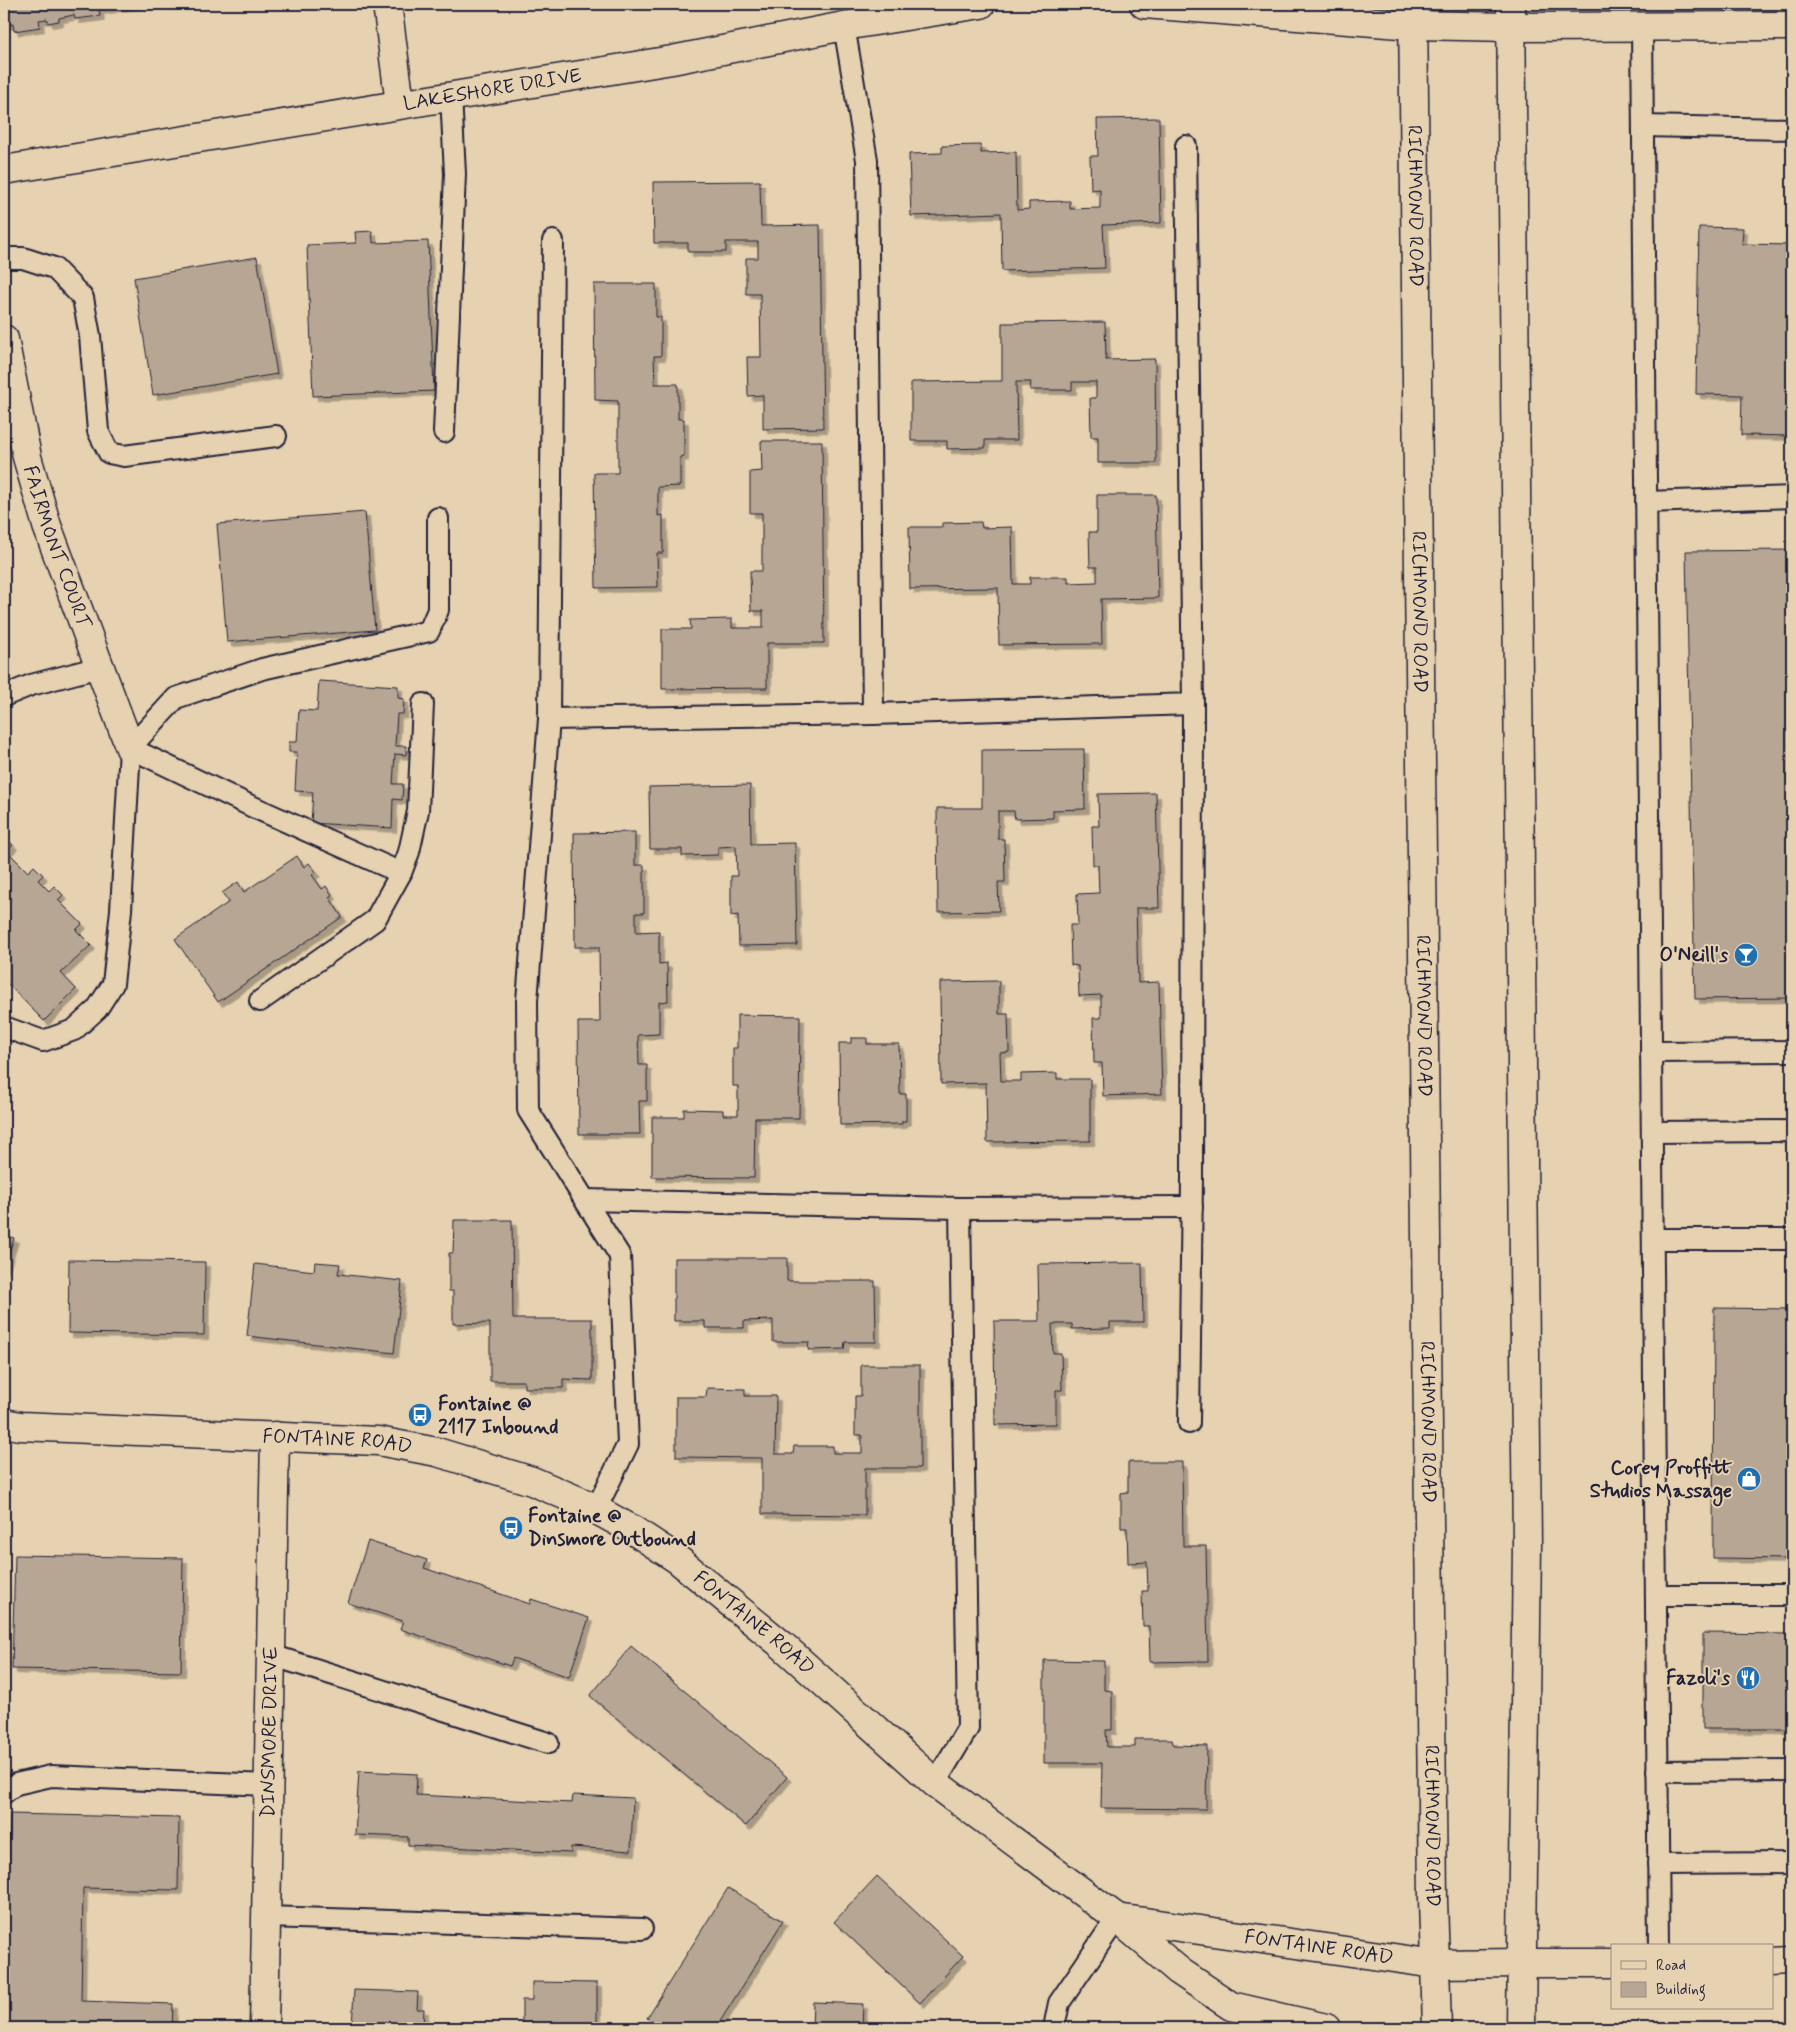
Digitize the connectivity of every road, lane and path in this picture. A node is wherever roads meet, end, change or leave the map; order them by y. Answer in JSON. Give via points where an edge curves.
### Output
{"nodes":[{"id":1,"x":387,"y":4,"type":"edge"},
{"id":2,"x":981,"y":4,"type":"edge"},
{"id":3,"x":1144,"y":4,"type":"edge"},
{"id":4,"x":1413,"y":14,"type":"edge"},
{"id":5,"x":1511,"y":15,"type":"edge"},
{"id":6,"x":844,"y":26,"type":"junction"},
{"id":7,"x":1642,"y":26,"type":"junction"},
{"id":8,"x":1792,"y":26,"type":"edge"},
{"id":9,"x":451,"y":96,"type":"junction"},
{"id":10,"x":400,"y":104,"type":"junction"},
{"id":11,"x":1643,"y":126,"type":"junction"},
{"id":12,"x":1792,"y":128,"type":"edge"},
{"id":13,"x":1186,"y":146,"type":"dead end"},
{"id":14,"x":4,"y":170,"type":"edge"},
{"id":15,"x":553,"y":241,"type":"dead end"},
{"id":16,"x":4,"y":258,"type":"edge"},
{"id":17,"x":4,"y":340,"type":"edge"},
{"id":18,"x":444,"y":432,"type":"dead end"},
{"id":19,"x":276,"y":436,"type":"dead end"},
{"id":20,"x":1792,"y":497,"type":"edge"},
{"id":21,"x":1646,"y":502,"type":"junction"},
{"id":22,"x":438,"y":518,"type":"dead end"},
{"id":23,"x":100,"y":667,"type":"junction"},
{"id":24,"x":4,"y":696,"type":"edge"},
{"id":25,"x":423,"y":704,"type":"dead end"},
{"id":26,"x":1193,"y":704,"type":"junction"},
{"id":27,"x":873,"y":714,"type":"junction"},
{"id":28,"x":549,"y":719,"type":"junction"},
{"id":29,"x":130,"y":748,"type":"junction"},
{"id":30,"x":401,"y":872,"type":"junction"},
{"id":31,"x":260,"y":1000,"type":"dead end"},
{"id":32,"x":4,"y":1027,"type":"edge"},
{"id":33,"x":1792,"y":1051,"type":"edge"},
{"id":34,"x":1651,"y":1052,"type":"junction"},
{"id":35,"x":1652,"y":1132,"type":"junction"},
{"id":36,"x":1792,"y":1132,"type":"edge"},
{"id":37,"x":585,"y":1200,"type":"junction"},
{"id":38,"x":1192,"y":1207,"type":"junction"},
{"id":39,"x":960,"y":1208,"type":"junction"},
{"id":40,"x":1653,"y":1239,"type":"junction"},
{"id":41,"x":1792,"y":1239,"type":"edge"},
{"id":42,"x":1189,"y":1422,"type":"dead end"},
{"id":43,"x":4,"y":1423,"type":"edge"},
{"id":44,"x":275,"y":1436,"type":"junction"},
{"id":45,"x":596,"y":1509,"type":"junction"},
{"id":46,"x":1656,"y":1595,"type":"junction"},
{"id":47,"x":1792,"y":1596,"type":"edge"},
{"id":48,"x":271,"y":1654,"type":"junction"},
{"id":49,"x":548,"y":1743,"type":"dead end"},
{"id":50,"x":1792,"y":1770,"type":"edge"},
{"id":51,"x":1657,"y":1771,"type":"junction"},
{"id":52,"x":935,"y":1783,"type":"junction"},
{"id":53,"x":269,"y":1785,"type":"junction"},
{"id":54,"x":4,"y":1794,"type":"edge"},
{"id":55,"x":1792,"y":1863,"type":"edge"},
{"id":56,"x":1658,"y":1864,"type":"junction"},
{"id":57,"x":266,"y":1917,"type":"junction"},
{"id":58,"x":1117,"y":1918,"type":"junction"},
{"id":59,"x":642,"y":1929,"type":"dead end"},
{"id":60,"x":1659,"y":1944,"type":"edge"},
{"id":61,"x":1774,"y":1962,"type":"edge"},
{"id":62,"x":1792,"y":1962,"type":"edge"},
{"id":63,"x":1611,"y":1963,"type":"edge"},
{"id":64,"x":1435,"y":1964,"type":"junction"},
{"id":65,"x":1522,"y":1964,"type":"junction"},
{"id":66,"x":264,"y":2028,"type":"edge"},
{"id":67,"x":1054,"y":2028,"type":"edge"},
{"id":68,"x":1326,"y":2028,"type":"edge"},
{"id":69,"x":1437,"y":2028,"type":"edge"},
{"id":70,"x":1521,"y":2028,"type":"edge"}],
"edges":[{"from":1,"to":10,"type":"street"},
{"from":2,"to":6,"type":"street","name":"LAKESHORE DRIVE"},
{"from":3,"to":4,"type":"street"},
{"from":4,"to":5,"type":"street"},
{"from":4,"to":64,"type":"street","name":"RICHMOND ROAD"},
{"from":5,"to":7,"type":"street"},
{"from":5,"to":65,"type":"street","via":[[1528,1545]]},
{"from":6,"to":9,"type":"street","name":"LAKESHORE DRIVE","via":[[672,60]]},
{"from":6,"to":27,"type":"lane","via":[[867,160]]},
{"from":7,"to":8,"type":"street"},
{"from":7,"to":11,"type":"lane"},
{"from":9,"to":10,"type":"street","name":"LAKESHORE DRIVE"},
{"from":9,"to":18,"type":"lane","via":[[455,174]]},
{"from":10,"to":14,"type":"street","name":"LAKESHORE DRIVE"},
{"from":11,"to":12,"type":"lane"},
{"from":11,"to":21,"type":"lane"},
{"from":13,"to":26,"type":"lane"},
{"from":15,"to":28,"type":"lane"},
{"from":16,"to":19,"type":"lane","via":[[24,258],[54,268],[83,298],[90,336],[98,431],[109,453],[124,456]]},
{"from":17,"to":23,"type":"street","name":"FAIRMONT COURT","via":[[26,458],[44,518]]},
{"from":20,"to":21,"type":"lane"},
{"from":21,"to":34,"type":"lane"},
{"from":22,"to":29,"type":"lane","via":[[438,610],[429,631],[262,669],[176,698]]},
{"from":23,"to":24,"type":"lane","via":[[31,685]]},
{"from":23,"to":29,"type":"street","name":"FAIRMONT COURT"},
{"from":25,"to":30,"type":"lane","via":[[418,810]]},
{"from":26,"to":27,"type":"lane"},
{"from":26,"to":38,"type":"lane"},
{"from":27,"to":28,"type":"lane"},
{"from":28,"to":37,"type":"lane","via":[[527,1000],[528,1110]]},
{"from":29,"to":30,"type":"lane"},
{"from":29,"to":32,"type":"lane","via":[[121,910],[113,984],[97,1009],[74,1030],[43,1041]]},
{"from":30,"to":31,"type":"lane","via":[[375,920]]},
{"from":33,"to":34,"type":"lane"},
{"from":34,"to":35,"type":"lane"},
{"from":35,"to":36,"type":"lane"},
{"from":35,"to":40,"type":"lane"},
{"from":37,"to":39,"type":"lane"},
{"from":37,"to":45,"type":"lane","via":[[620,1256],[628,1444]]},
{"from":38,"to":39,"type":"lane"},
{"from":38,"to":42,"type":"lane"},
{"from":39,"to":52,"type":"lane","via":[[968,1728]]},
{"from":40,"to":41,"type":"lane"},
{"from":40,"to":46,"type":"lane"},
{"from":43,"to":44,"type":"street","name":"FONTAINE ROAD"},
{"from":44,"to":45,"type":"street","name":"FONTAINE ROAD","via":[[378,1441],[437,1452],[532,1481]]},
{"from":44,"to":48,"type":"street","name":"DINSMORE DRIVE"},
{"from":45,"to":52,"type":"street","name":"FONTAINE ROAD","via":[[677,1559],[782,1645]]},
{"from":46,"to":47,"type":"lane"},
{"from":46,"to":51,"type":"lane"},
{"from":48,"to":49,"type":"lane"},
{"from":48,"to":53,"type":"street","name":"DINSMORE DRIVE"},
{"from":50,"to":51,"type":"lane"},
{"from":51,"to":56,"type":"lane"},
{"from":52,"to":58,"type":"street","name":"FONTAINE ROAD"},
{"from":53,"to":54,"type":"lane","via":[[51,1776],[16,1784]]},
{"from":53,"to":57,"type":"street","name":"DINSMORE DRIVE"},
{"from":55,"to":56,"type":"lane"},
{"from":56,"to":60,"type":"lane"},
{"from":57,"to":59,"type":"lane"},
{"from":57,"to":66,"type":"street","name":"DINSMORE DRIVE"},
{"from":58,"to":64,"type":"street","name":"FONTAINE ROAD"},
{"from":58,"to":67,"type":"lane","via":[[1059,2003]]},
{"from":58,"to":68,"type":"street","name":"FONTAINE ROAD","via":[[1179,1971],[1231,2006]]},
{"from":61,"to":62,"type":"street"},
{"from":63,"to":65,"type":"street","name":"FONTAINE ROAD"},
{"from":64,"to":65,"type":"street","name":"FONTAINE ROAD"},
{"from":64,"to":69,"type":"street","name":"RICHMOND ROAD"},
{"from":65,"to":70,"type":"street"}]}
